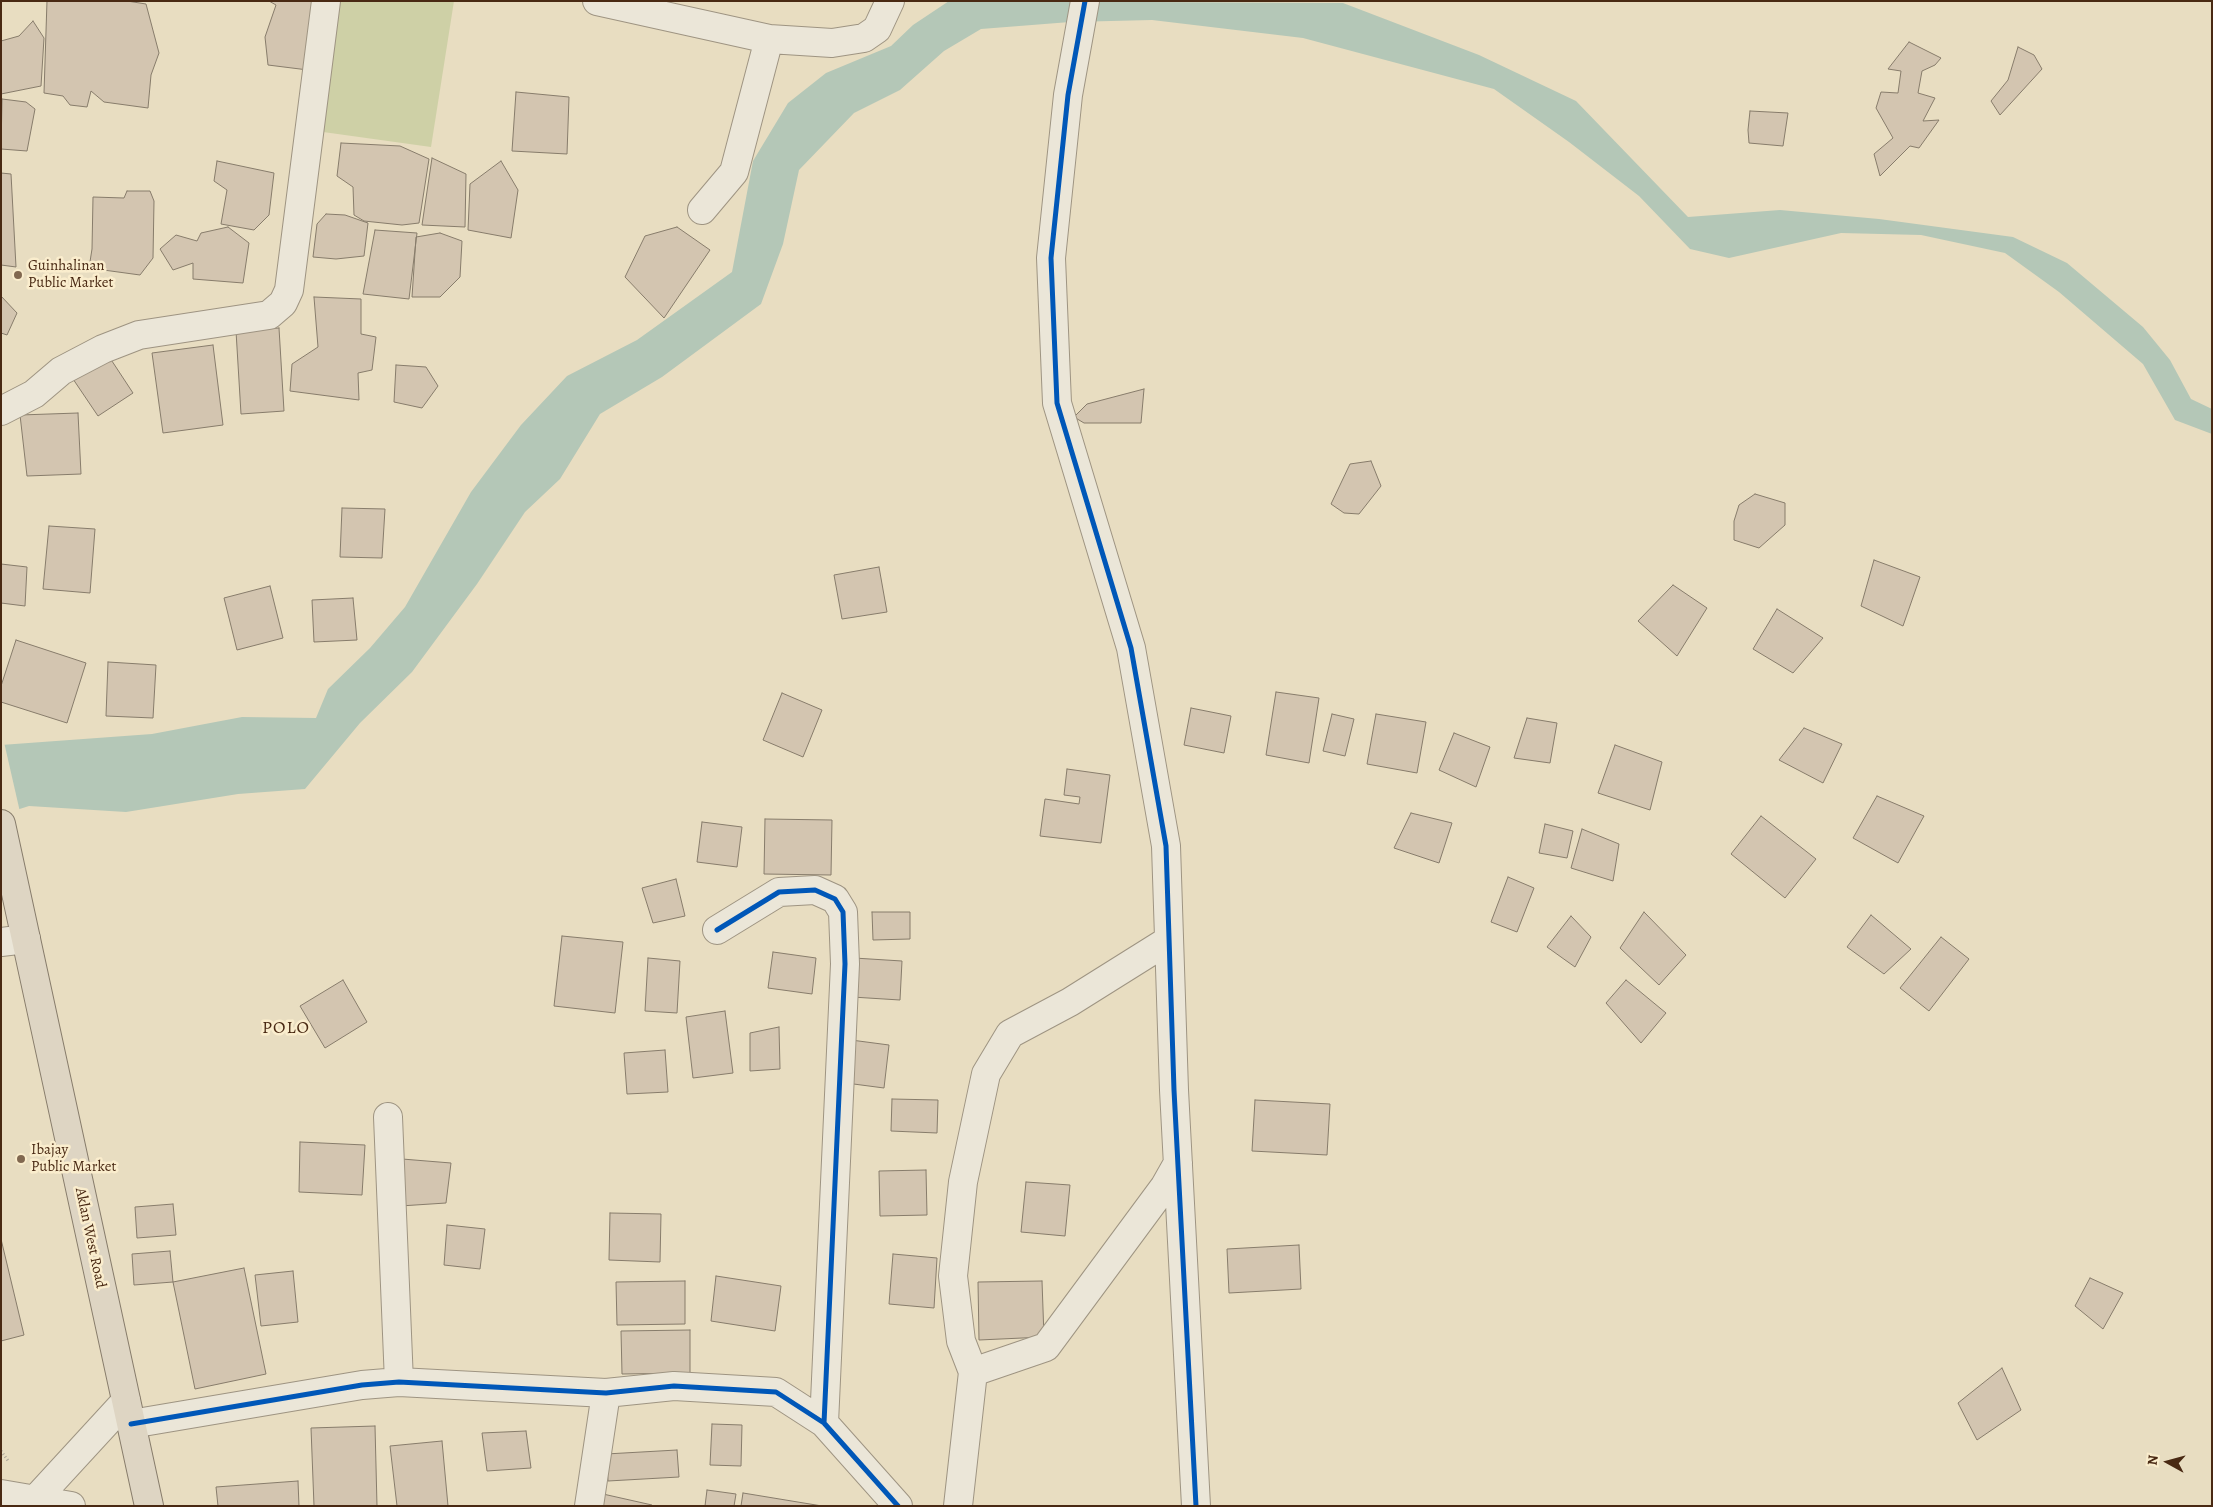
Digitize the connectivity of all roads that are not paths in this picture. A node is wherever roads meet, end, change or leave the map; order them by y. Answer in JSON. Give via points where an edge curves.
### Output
{"nodes":[{"id":1,"x":326,"y":1,"type":"edge"},
{"id":2,"x":597,"y":1,"type":"edge"},
{"id":3,"x":890,"y":1,"type":"edge"},
{"id":4,"x":1085,"y":1,"type":"edge"},
{"id":5,"x":769,"y":39,"type":"junction"},
{"id":6,"x":702,"y":210,"type":"dead end"},
{"id":7,"x":1,"y":411,"type":"edge"},
{"id":8,"x":1,"y":824,"type":"edge"},
{"id":9,"x":717,"y":930,"type":"dead end"},
{"id":10,"x":14,"y":940,"type":"edge"},
{"id":11,"x":1169,"y":940,"type":"junction"},
{"id":12,"x":388,"y":1117,"type":"dead end"},
{"id":13,"x":1178,"y":1163,"type":"junction"},
{"id":14,"x":973,"y":1372,"type":"junction"},
{"id":15,"x":400,"y":1382,"type":"junction"},
{"id":16,"x":606,"y":1392,"type":"junction"},
{"id":17,"x":128,"y":1412,"type":"junction"},
{"id":18,"x":824,"y":1423,"type":"junction"},
{"id":19,"x":1,"y":1494,"type":"edge"},
{"id":20,"x":34,"y":1503,"type":"edge"},
{"id":21,"x":71,"y":1506,"type":"edge"},
{"id":22,"x":148,"y":1506,"type":"edge"},
{"id":23,"x":590,"y":1506,"type":"edge"},
{"id":24,"x":898,"y":1506,"type":"edge"},
{"id":25,"x":958,"y":1506,"type":"edge"},
{"id":26,"x":1196,"y":1506,"type":"edge"}],
"edges":[{"from":1,"to":7,"type":"street","via":[[289,290],[284,303],[269,315],[139,335],[102,349],[61,371],[34,394]]},
{"from":2,"to":5,"type":"street"},
{"from":3,"to":5,"type":"street","via":[[878,29],[864,38],[832,43]]},
{"from":4,"to":11,"type":"street","via":[[1068,95],[1051,258],[1057,403],[1131,648],[1166,846]]},
{"from":5,"to":6,"type":"street","via":[[734,172]]},
{"from":8,"to":10,"type":"main road","name":"Aklan West Road"},
{"from":9,"to":18,"type":"street","via":[[779,892],[815,890],[835,899],[843,912],[846,964]]},
{"from":10,"to":17,"type":"main road","name":"Aklan West Road"},
{"from":11,"to":13,"type":"street"},
{"from":11,"to":14,"type":"street","via":[[1070,1002],[1010,1034],[986,1074],[963,1182],[953,1276],[961,1341]]},
{"from":12,"to":15,"type":"street"},
{"from":13,"to":14,"type":"street","via":[[1165,1186],[1046,1348]]},
{"from":13,"to":26,"type":"street"},
{"from":14,"to":25,"type":"street"},
{"from":15,"to":16,"type":"street"},
{"from":15,"to":17,"type":"street"},
{"from":16,"to":18,"type":"street","via":[[674,1386],[776,1392]]},
{"from":16,"to":23,"type":"street"},
{"from":17,"to":20,"type":"street"},
{"from":17,"to":22,"type":"main road","name":"Aklan West Road"},
{"from":18,"to":24,"type":"street"},
{"from":19,"to":20,"type":"street"},
{"from":20,"to":21,"type":"street"}]}
